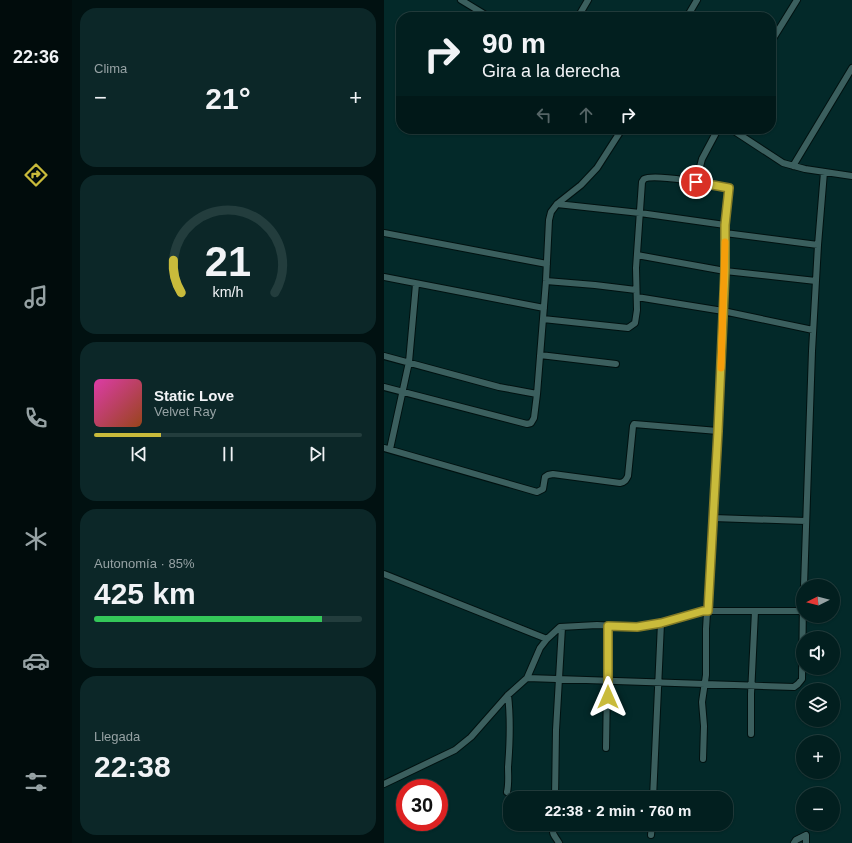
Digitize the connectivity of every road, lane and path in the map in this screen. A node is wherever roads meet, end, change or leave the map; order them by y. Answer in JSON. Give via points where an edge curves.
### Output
{"nodes":[{"id":1,"x":461,"y":0,"type":"edge"},
{"id":2,"x":588,"y":0,"type":"edge"},
{"id":3,"x":697,"y":0,"type":"edge"},
{"id":4,"x":796,"y":0,"type":"edge"},
{"id":5,"x":481,"y":12,"type":"edge"},
{"id":6,"x":582,"y":12,"type":"edge"},
{"id":7,"x":690,"y":12,"type":"edge"},
{"id":8,"x":776,"y":34,"type":"edge"},
{"id":9,"x":852,"y":68,"type":"edge"},
{"id":10,"x":618,"y":134,"type":"edge"},
{"id":11,"x":715,"y":134,"type":"edge"},
{"id":12,"x":739,"y":134,"type":"edge"},
{"id":13,"x":793,"y":166,"type":"junction"},
{"id":14,"x":824,"y":172,"type":"junction"},
{"id":15,"x":852,"y":176,"type":"edge"},
{"id":16,"x":696,"y":182,"type":"junction"},
{"id":17,"x":557,"y":204,"type":"junction"},
{"id":18,"x":640,"y":213,"type":"junction"},
{"id":19,"x":725,"y":225,"type":"junction"},
{"id":20,"x":384,"y":233,"type":"edge"},
{"id":21,"x":725,"y":233,"type":"junction"},
{"id":22,"x":818,"y":244,"type":"junction"},
{"id":23,"x":637,"y":255,"type":"junction"},
{"id":24,"x":547,"y":264,"type":"junction"},
{"id":25,"x":725,"y":271,"type":"junction"},
{"id":26,"x":384,"y":277,"type":"edge"},
{"id":27,"x":546,"y":281,"type":"junction"},
{"id":28,"x":816,"y":281,"type":"junction"},
{"id":29,"x":416,"y":284,"type":"junction"},
{"id":30,"x":636,"y":290,"type":"junction"},
{"id":31,"x":637,"y":297,"type":"junction"},
{"id":32,"x":544,"y":308,"type":"junction"},
{"id":33,"x":723,"y":311,"type":"junction"},
{"id":34,"x":543,"y":319,"type":"junction"},
{"id":35,"x":813,"y":330,"type":"junction"},
{"id":36,"x":540,"y":355,"type":"junction"},
{"id":37,"x":384,"y":356,"type":"edge"},
{"id":38,"x":409,"y":362,"type":"junction"},
{"id":39,"x":616,"y":364,"type":"dead end"},
{"id":40,"x":384,"y":386,"type":"edge"},
{"id":41,"x":403,"y":392,"type":"junction"},
{"id":42,"x":537,"y":394,"type":"junction"},
{"id":43,"x":718,"y":431,"type":"junction"},
{"id":44,"x":387,"y":448,"type":"edge"},
{"id":45,"x":713,"y":518,"type":"junction"},
{"id":46,"x":806,"y":521,"type":"junction"},
{"id":47,"x":384,"y":574,"type":"edge"},
{"id":48,"x":804,"y":579,"type":"edge"},
{"id":49,"x":708,"y":611,"type":"junction"},
{"id":50,"x":755,"y":611,"type":"junction"},
{"id":51,"x":796,"y":611,"type":"edge"},
{"id":52,"x":661,"y":623,"type":"junction"},
{"id":53,"x":803,"y":623,"type":"edge"},
{"id":54,"x":608,"y":626,"type":"junction"},
{"id":55,"x":562,"y":627,"type":"junction"},
{"id":56,"x":547,"y":638,"type":"junction"},
{"id":57,"x":527,"y":678,"type":"junction"},
{"id":58,"x":560,"y":679,"type":"junction"},
{"id":59,"x":608,"y":681,"type":"junction"},
{"id":60,"x":658,"y":682,"type":"junction"},
{"id":61,"x":704,"y":685,"type":"junction"},
{"id":62,"x":751,"y":686,"type":"junction"},
{"id":63,"x":508,"y":695,"type":"junction"},
{"id":64,"x":750,"y":734,"type":"dead end"},
{"id":65,"x":606,"y":748,"type":"dead end"},
{"id":66,"x":703,"y":759,"type":"dead end"},
{"id":67,"x":384,"y":784,"type":"edge"},
{"id":68,"x":507,"y":791,"type":"edge"},
{"id":69,"x":555,"y":791,"type":"edge"},
{"id":70,"x":653,"y":791,"type":"edge"},
{"id":71,"x":552,"y":831,"type":"edge"},
{"id":72,"x":652,"y":831,"type":"edge"},
{"id":73,"x":652,"y":835,"type":"dead end"},
{"id":74,"x":559,"y":843,"type":"edge"},
{"id":75,"x":794,"y":843,"type":"edge"},
{"id":76,"x":806,"y":843,"type":"edge"}],
"edges":[{"from":1,"to":5,"type":"street"},
{"from":2,"to":6,"type":"street"},
{"from":3,"to":7,"type":"street"},
{"from":4,"to":8,"type":"street"},
{"from":9,"to":13,"type":"street"},
{"from":10,"to":17,"type":"street","via":[[596,168],[581,185]]},
{"from":11,"to":16,"type":"street","via":[[702,159]]},
{"from":12,"to":13,"type":"street"},
{"from":13,"to":14,"type":"street"},
{"from":14,"to":15,"type":"street"},
{"from":14,"to":22,"type":"street"},
{"from":16,"to":18,"type":"street","via":[[647,177],[642,182]]},
{"from":16,"to":19,"type":"street","via":[[729,188]]},
{"from":17,"to":18,"type":"street"},
{"from":17,"to":24,"type":"street","via":[[550,212]]},
{"from":18,"to":19,"type":"street"},
{"from":18,"to":23,"type":"street"},
{"from":19,"to":21,"type":"street"},
{"from":20,"to":24,"type":"street"},
{"from":21,"to":22,"type":"street"},
{"from":21,"to":25,"type":"street"},
{"from":22,"to":28,"type":"street"},
{"from":23,"to":25,"type":"street"},
{"from":23,"to":30,"type":"street"},
{"from":24,"to":27,"type":"street"},
{"from":25,"to":28,"type":"street"},
{"from":25,"to":33,"type":"street"},
{"from":26,"to":29,"type":"street"},
{"from":27,"to":30,"type":"street"},
{"from":27,"to":32,"type":"street"},
{"from":28,"to":35,"type":"street"},
{"from":29,"to":32,"type":"street"},
{"from":29,"to":38,"type":"street"},
{"from":30,"to":31,"type":"street"},
{"from":31,"to":33,"type":"street"},
{"from":31,"to":34,"type":"street","via":[[635,323],[628,328]]},
{"from":32,"to":34,"type":"street"},
{"from":33,"to":35,"type":"street"},
{"from":33,"to":43,"type":"street"},
{"from":34,"to":36,"type":"street"},
{"from":35,"to":46,"type":"street"},
{"from":36,"to":39,"type":"street"},
{"from":36,"to":42,"type":"street"},
{"from":37,"to":38,"type":"street"},
{"from":38,"to":41,"type":"street"},
{"from":38,"to":42,"type":"street","via":[[499,387]]},
{"from":40,"to":41,"type":"street"},
{"from":41,"to":42,"type":"street","via":[[528,424],[534,418]]},
{"from":41,"to":44,"type":"street"},
{"from":43,"to":44,"type":"street","via":[[634,424],[627,480],[620,483],[553,474],[545,477],[543,489],[537,492]]},
{"from":43,"to":45,"type":"street"},
{"from":45,"to":46,"type":"street"},
{"from":45,"to":49,"type":"street"},
{"from":46,"to":48,"type":"street"},
{"from":47,"to":56,"type":"street"},
{"from":49,"to":50,"type":"street"},
{"from":49,"to":52,"type":"street"},
{"from":49,"to":61,"type":"street"},
{"from":50,"to":51,"type":"street"},
{"from":50,"to":62,"type":"street"},
{"from":52,"to":54,"type":"street","via":[[637,627]]},
{"from":52,"to":60,"type":"street"},
{"from":53,"to":62,"type":"street","via":[[802,679],[798,684],[788,688]]},
{"from":54,"to":55,"type":"street"},
{"from":54,"to":59,"type":"street"},
{"from":55,"to":56,"type":"street"},
{"from":55,"to":58,"type":"street"},
{"from":56,"to":57,"type":"street"},
{"from":57,"to":58,"type":"street"},
{"from":57,"to":63,"type":"street"},
{"from":58,"to":59,"type":"street"},
{"from":58,"to":69,"type":"street"},
{"from":59,"to":60,"type":"street"},
{"from":59,"to":65,"type":"street"},
{"from":60,"to":61,"type":"street"},
{"from":60,"to":70,"type":"street"},
{"from":61,"to":62,"type":"street"},
{"from":61,"to":66,"type":"street"},
{"from":62,"to":64,"type":"street"},
{"from":63,"to":67,"type":"street","via":[[471,737],[455,750]]},
{"from":63,"to":68,"type":"street","via":[[511,721]]},
{"from":71,"to":74,"type":"street"},
{"from":72,"to":73,"type":"street"},
{"from":75,"to":76,"type":"street","via":[[806,835]]}]}
